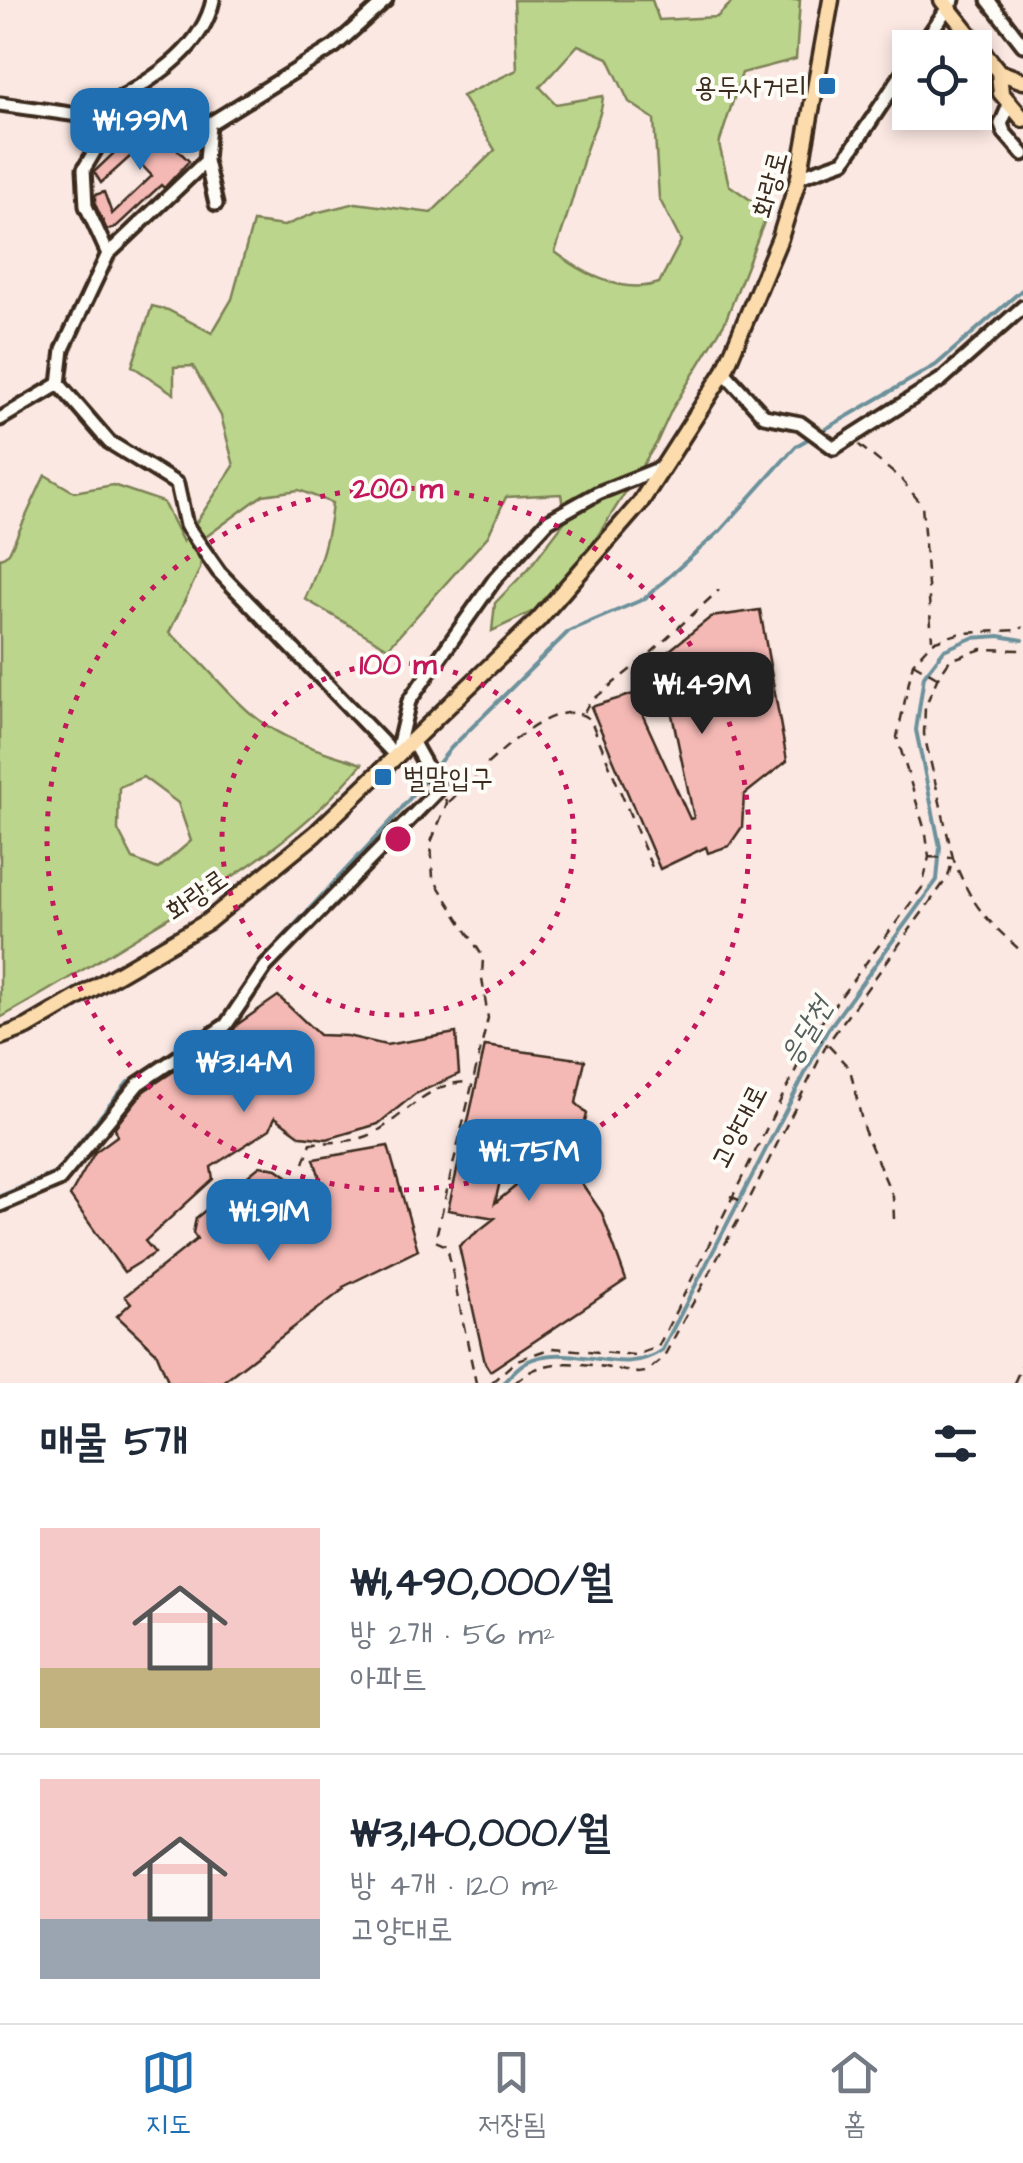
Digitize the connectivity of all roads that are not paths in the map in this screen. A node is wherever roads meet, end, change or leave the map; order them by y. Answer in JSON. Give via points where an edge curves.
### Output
{"nodes":[{"id":1,"x":212,"y":0,"type":"edge"},
{"id":2,"x":386,"y":0,"type":"edge"},
{"id":3,"x":988,"y":0,"type":"edge"},
{"id":4,"x":832,"y":2,"type":"edge"},
{"id":5,"x":948,"y":2,"type":"edge"},
{"id":6,"x":931,"y":30,"type":"edge"},
{"id":7,"x":1023,"y":45,"type":"edge"},
{"id":8,"x":999,"y":72,"type":"junction"},
{"id":9,"x":1023,"y":80,"type":"edge"},
{"id":10,"x":892,"y":89,"type":"edge"},
{"id":11,"x":1010,"y":103,"type":"junction"},
{"id":12,"x":0,"y":104,"type":"edge"},
{"id":13,"x":1023,"y":119,"type":"edge"},
{"id":14,"x":113,"y":120,"type":"junction"},
{"id":15,"x":209,"y":124,"type":"junction"},
{"id":16,"x":1023,"y":154,"type":"edge"},
{"id":17,"x":206,"y":161,"type":"junction"},
{"id":18,"x":800,"y":177,"type":"junction"},
{"id":19,"x":216,"y":204,"type":"dead end"},
{"id":20,"x":108,"y":254,"type":"junction"},
{"id":21,"x":1023,"y":307,"type":"edge"},
{"id":22,"x":724,"y":372,"type":"junction"},
{"id":23,"x":60,"y":384,"type":"junction"},
{"id":24,"x":0,"y":419,"type":"edge"},
{"id":25,"x":663,"y":466,"type":"junction"},
{"id":26,"x":412,"y":741,"type":"junction"},
{"id":27,"x":396,"y":756,"type":"junction"},
{"id":28,"x":0,"y":1038,"type":"edge"},
{"id":29,"x":0,"y":1205,"type":"edge"}],
"edges":[{"from":1,"to":14,"type":"street","via":[[186,51],[120,98]]},
{"from":2,"to":15,"type":"street","via":[[335,46]]},
{"from":3,"to":7,"type":"street"},
{"from":4,"to":18,"type":"main road","name":"화랑로"},
{"from":5,"to":6,"type":"street"},
{"from":5,"to":8,"type":"main road"},
{"from":8,"to":9,"type":"main road"},
{"from":8,"to":11,"type":"main road","via":[[1001,93]]},
{"from":10,"to":18,"type":"street","via":[[844,161]]},
{"from":11,"to":13,"type":"main road"},
{"from":11,"to":16,"type":"street","via":[[1001,124]]},
{"from":12,"to":14,"type":"street"},
{"from":14,"to":15,"type":"street"},
{"from":14,"to":20,"type":"street","via":[[84,168],[86,206]]},
{"from":15,"to":17,"type":"street"},
{"from":17,"to":19,"type":"street"},
{"from":17,"to":20,"type":"street"},
{"from":18,"to":22,"type":"main road","name":"화랑로"},
{"from":20,"to":23,"type":"street","via":[[63,349]]},
{"from":21,"to":22,"type":"street","via":[[942,379],[834,448],[800,423],[764,416]]},
{"from":22,"to":25,"type":"main road","name":"화랑로"},
{"from":23,"to":24,"type":"street"},
{"from":23,"to":27,"type":"street","via":[[109,442],[177,484],[186,524],[220,572]]},
{"from":25,"to":26,"type":"main road","name":"화랑로","via":[[538,620]]},
{"from":25,"to":27,"type":"street","via":[[548,521],[495,579],[408,701]]},
{"from":26,"to":27,"type":"main road","name":"화랑로"},
{"from":26,"to":29,"type":"street","via":[[439,789],[266,966],[226,1025],[138,1084],[59,1180]]},
{"from":27,"to":28,"type":"main road","name":"화랑로","via":[[316,834],[207,922]]}]}
